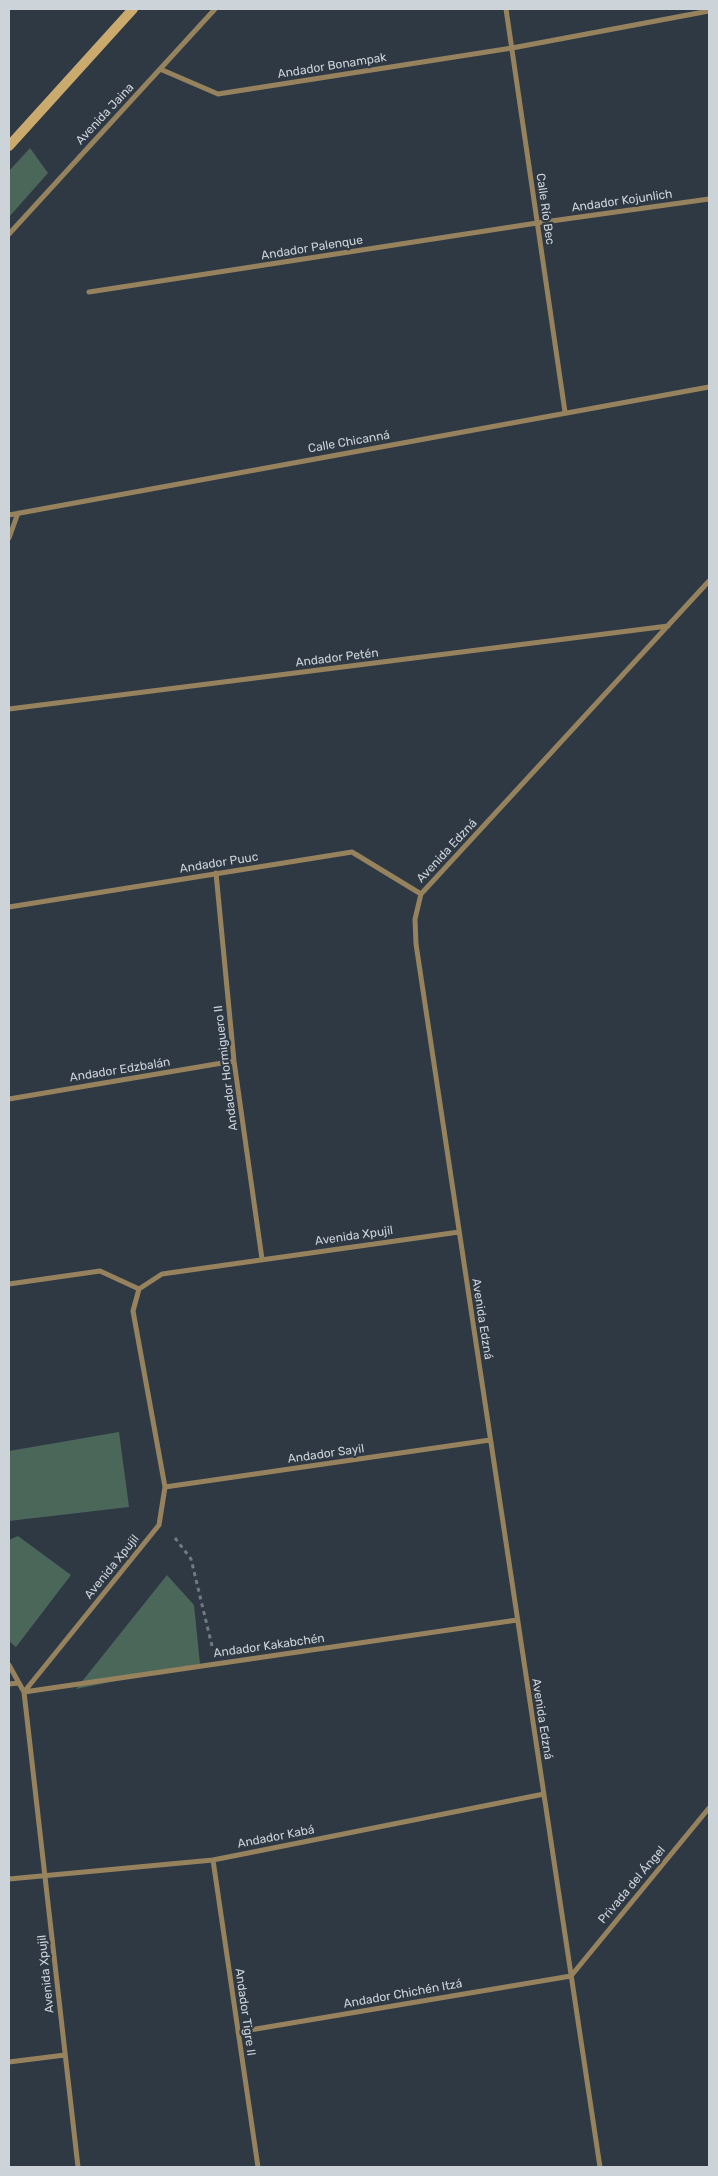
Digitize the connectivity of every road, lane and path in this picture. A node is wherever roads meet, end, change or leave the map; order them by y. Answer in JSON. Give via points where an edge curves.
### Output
{"nodes":[{"id":1,"x":133,"y":9,"type":"edge"},
{"id":2,"x":215,"y":9,"type":"edge"},
{"id":3,"x":506,"y":9,"type":"edge"},
{"id":4,"x":709,"y":11,"type":"edge"},
{"id":5,"x":512,"y":48,"type":"junction"},
{"id":6,"x":160,"y":69,"type":"junction"},
{"id":7,"x":9,"y":146,"type":"edge"},
{"id":8,"x":709,"y":199,"type":"edge"},
{"id":9,"x":537,"y":223,"type":"junction"},
{"id":10,"x":9,"y":234,"type":"edge"},
{"id":11,"x":89,"y":292,"type":"dead end"},
{"id":12,"x":709,"y":387,"type":"edge"},
{"id":13,"x":565,"y":412,"type":"junction"},
{"id":14,"x":18,"y":513,"type":"junction"},
{"id":15,"x":9,"y":515,"type":"edge"},
{"id":16,"x":9,"y":538,"type":"edge"},
{"id":17,"x":709,"y":581,"type":"edge"},
{"id":18,"x":668,"y":626,"type":"junction"},
{"id":19,"x":9,"y":709,"type":"edge"},
{"id":20,"x":216,"y":873,"type":"junction"},
{"id":21,"x":421,"y":894,"type":"junction"},
{"id":22,"x":9,"y":907,"type":"edge"},
{"id":23,"x":234,"y":1062,"type":"junction"},
{"id":24,"x":9,"y":1099,"type":"edge"},
{"id":25,"x":459,"y":1232,"type":"junction"},
{"id":26,"x":262,"y":1259,"type":"junction"},
{"id":27,"x":9,"y":1284,"type":"edge"},
{"id":28,"x":138,"y":1289,"type":"junction"},
{"id":29,"x":490,"y":1440,"type":"junction"},
{"id":30,"x":165,"y":1488,"type":"junction"},
{"id":31,"x":159,"y":1525,"type":"junction"},
{"id":32,"x":517,"y":1620,"type":"junction"},
{"id":33,"x":216,"y":1664,"type":"junction"},
{"id":34,"x":9,"y":1665,"type":"edge"},
{"id":35,"x":19,"y":1683,"type":"junction"},
{"id":36,"x":9,"y":1684,"type":"edge"},
{"id":37,"x":24,"y":1692,"type":"junction"},
{"id":38,"x":544,"y":1794,"type":"junction"},
{"id":39,"x":709,"y":1808,"type":"edge"},
{"id":40,"x":213,"y":1860,"type":"junction"},
{"id":41,"x":45,"y":1876,"type":"junction"},
{"id":42,"x":9,"y":1879,"type":"edge"},
{"id":43,"x":571,"y":1976,"type":"junction"},
{"id":44,"x":238,"y":2032,"type":"junction"},
{"id":45,"x":65,"y":2055,"type":"junction"},
{"id":46,"x":9,"y":2062,"type":"edge"},
{"id":47,"x":78,"y":2167,"type":"edge"},
{"id":48,"x":258,"y":2167,"type":"edge"},
{"id":49,"x":600,"y":2167,"type":"edge"}],
"edges":[{"from":1,"to":7,"type":"main road"},
{"from":2,"to":6,"type":"street","name":"Avenida Jaina"},
{"from":3,"to":5,"type":"street","name":"Calle Río Bec"},
{"from":4,"to":5,"type":"street","name":"Andador Bonampak"},
{"from":5,"to":6,"type":"street","name":"Andador Bonampak","via":[[218,94]]},
{"from":5,"to":9,"type":"street","name":"Calle Río Bec"},
{"from":6,"to":10,"type":"street","name":"Avenida Jaina"},
{"from":8,"to":9,"type":"street","name":"Andador Kojunlich"},
{"from":9,"to":11,"type":"street","name":"Andador Palenque"},
{"from":9,"to":13,"type":"street","name":"Calle Río Bec"},
{"from":12,"to":13,"type":"street","name":"Calle Chicanná"},
{"from":13,"to":14,"type":"street","name":"Calle Chicanná"},
{"from":14,"to":15,"type":"street","name":"Calle Chicanná"},
{"from":14,"to":16,"type":"street"},
{"from":17,"to":18,"type":"street","name":"Avenida Edzná"},
{"from":18,"to":19,"type":"street","name":"Andador Petén"},
{"from":18,"to":21,"type":"street","name":"Avenida Edzná"},
{"from":20,"to":21,"type":"street","name":"Andador Puuc","via":[[352,852]]},
{"from":20,"to":22,"type":"street","name":"Andador Puuc"},
{"from":20,"to":23,"type":"street","name":"Andador Hormiguero II"},
{"from":21,"to":25,"type":"street","name":"Avenida Edzná","via":[[415,919],[416,944]]},
{"from":23,"to":24,"type":"street","name":"Andador Edzbalán"},
{"from":23,"to":26,"type":"street","name":"Andador Hormiguero II"},
{"from":25,"to":26,"type":"street","name":"Avenida Xpujil"},
{"from":25,"to":29,"type":"street","name":"Avenida Edzná"},
{"from":26,"to":28,"type":"street","name":"Avenida Xpujil","via":[[162,1274]]},
{"from":27,"to":28,"type":"street","via":[[100,1271]]},
{"from":28,"to":30,"type":"street","name":"Avenida Xpujil","via":[[133,1311]]},
{"from":29,"to":30,"type":"street","name":"Andador Sayil"},
{"from":29,"to":32,"type":"street","name":"Avenida Edzná"},
{"from":30,"to":31,"type":"street","name":"Avenida Xpujil"},
{"from":31,"to":33,"type":"path","via":[[180,1542],[191,1558]]},
{"from":31,"to":37,"type":"street","name":"Avenida Xpujil"},
{"from":32,"to":33,"type":"street","name":"Andador Kakabchén"},
{"from":32,"to":38,"type":"street","name":"Avenida Edzná"},
{"from":33,"to":37,"type":"street","name":"Andador Kakabchén"},
{"from":34,"to":35,"type":"street"},
{"from":35,"to":36,"type":"street"},
{"from":35,"to":37,"type":"street"},
{"from":37,"to":41,"type":"street","name":"Avenida Xpujil"},
{"from":38,"to":40,"type":"street","name":"Andador Kabá"},
{"from":38,"to":43,"type":"street","name":"Avenida Edzná"},
{"from":39,"to":43,"type":"street","name":"Privada del Ángel"},
{"from":40,"to":41,"type":"street","name":"Andador Kabá"},
{"from":40,"to":44,"type":"street","name":"Andador Tigre II"},
{"from":41,"to":42,"type":"street","name":"Andador Kabá"},
{"from":41,"to":45,"type":"street","name":"Avenida Xpujil"},
{"from":43,"to":44,"type":"street","name":"Andador Chichén Itzá"},
{"from":43,"to":49,"type":"street","name":"Avenida Edzná"},
{"from":44,"to":48,"type":"street","name":"Andador Tigre II"},
{"from":45,"to":46,"type":"street"},
{"from":45,"to":47,"type":"street","name":"Avenida Xpujil"}]}
